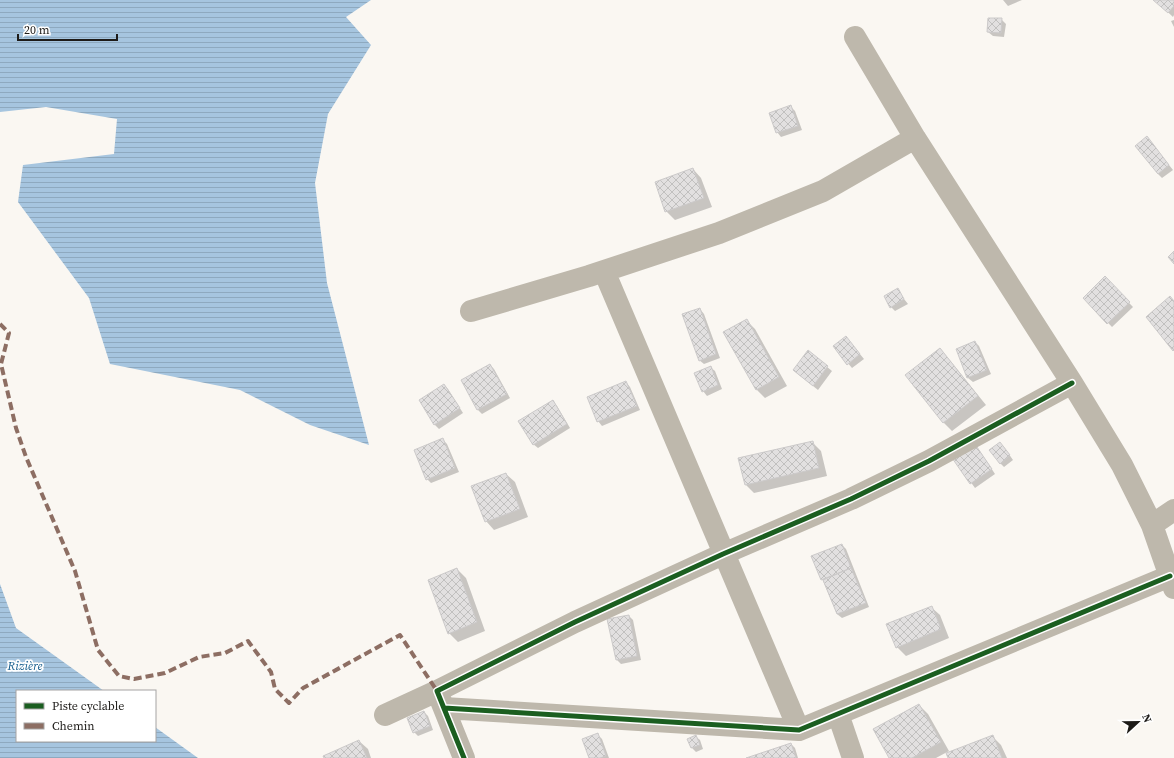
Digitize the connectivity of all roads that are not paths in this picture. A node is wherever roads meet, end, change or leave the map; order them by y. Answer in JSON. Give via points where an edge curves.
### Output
{"nodes":[{"id":1,"x":856,"y":37,"type":"dead end"},
{"id":2,"x":915,"y":138,"type":"junction"},
{"id":3,"x":604,"y":271,"type":"junction"},
{"id":4,"x":471,"y":310,"type":"dead end"},
{"id":5,"x":1072,"y":383,"type":"junction"},
{"id":6,"x":1174,"y":510,"type":"edge"},
{"id":7,"x":1152,"y":525,"type":"junction"},
{"id":8,"x":723,"y":554,"type":"junction"},
{"id":9,"x":1172,"y":582,"type":"edge"},
{"id":10,"x":441,"y":700,"type":"junction"},
{"id":11,"x":838,"y":714,"type":"junction"},
{"id":12,"x":385,"y":715,"type":"dead end"},
{"id":13,"x":799,"y":730,"type":"junction"},
{"id":14,"x":464,"y":758,"type":"edge"},
{"id":15,"x":853,"y":758,"type":"edge"}],
"edges":[{"from":1,"to":2,"type":"street"},
{"from":2,"to":3,"type":"street","via":[[823,191],[718,233]]},
{"from":2,"to":5,"type":"street"},
{"from":3,"to":4,"type":"street"},
{"from":3,"to":8,"type":"street"},
{"from":5,"to":7,"type":"street","via":[[1122,464]]},
{"from":5,"to":8,"type":"street","via":[[922,465],[851,499]]},
{"from":6,"to":7,"type":"street"},
{"from":7,"to":9,"type":"street"},
{"from":8,"to":10,"type":"street","via":[[576,622]]},
{"from":8,"to":13,"type":"street"},
{"from":9,"to":11,"type":"street"},
{"from":10,"to":12,"type":"street"},
{"from":10,"to":13,"type":"street"},
{"from":10,"to":14,"type":"street"},
{"from":11,"to":13,"type":"street"},
{"from":11,"to":15,"type":"street"}]}
